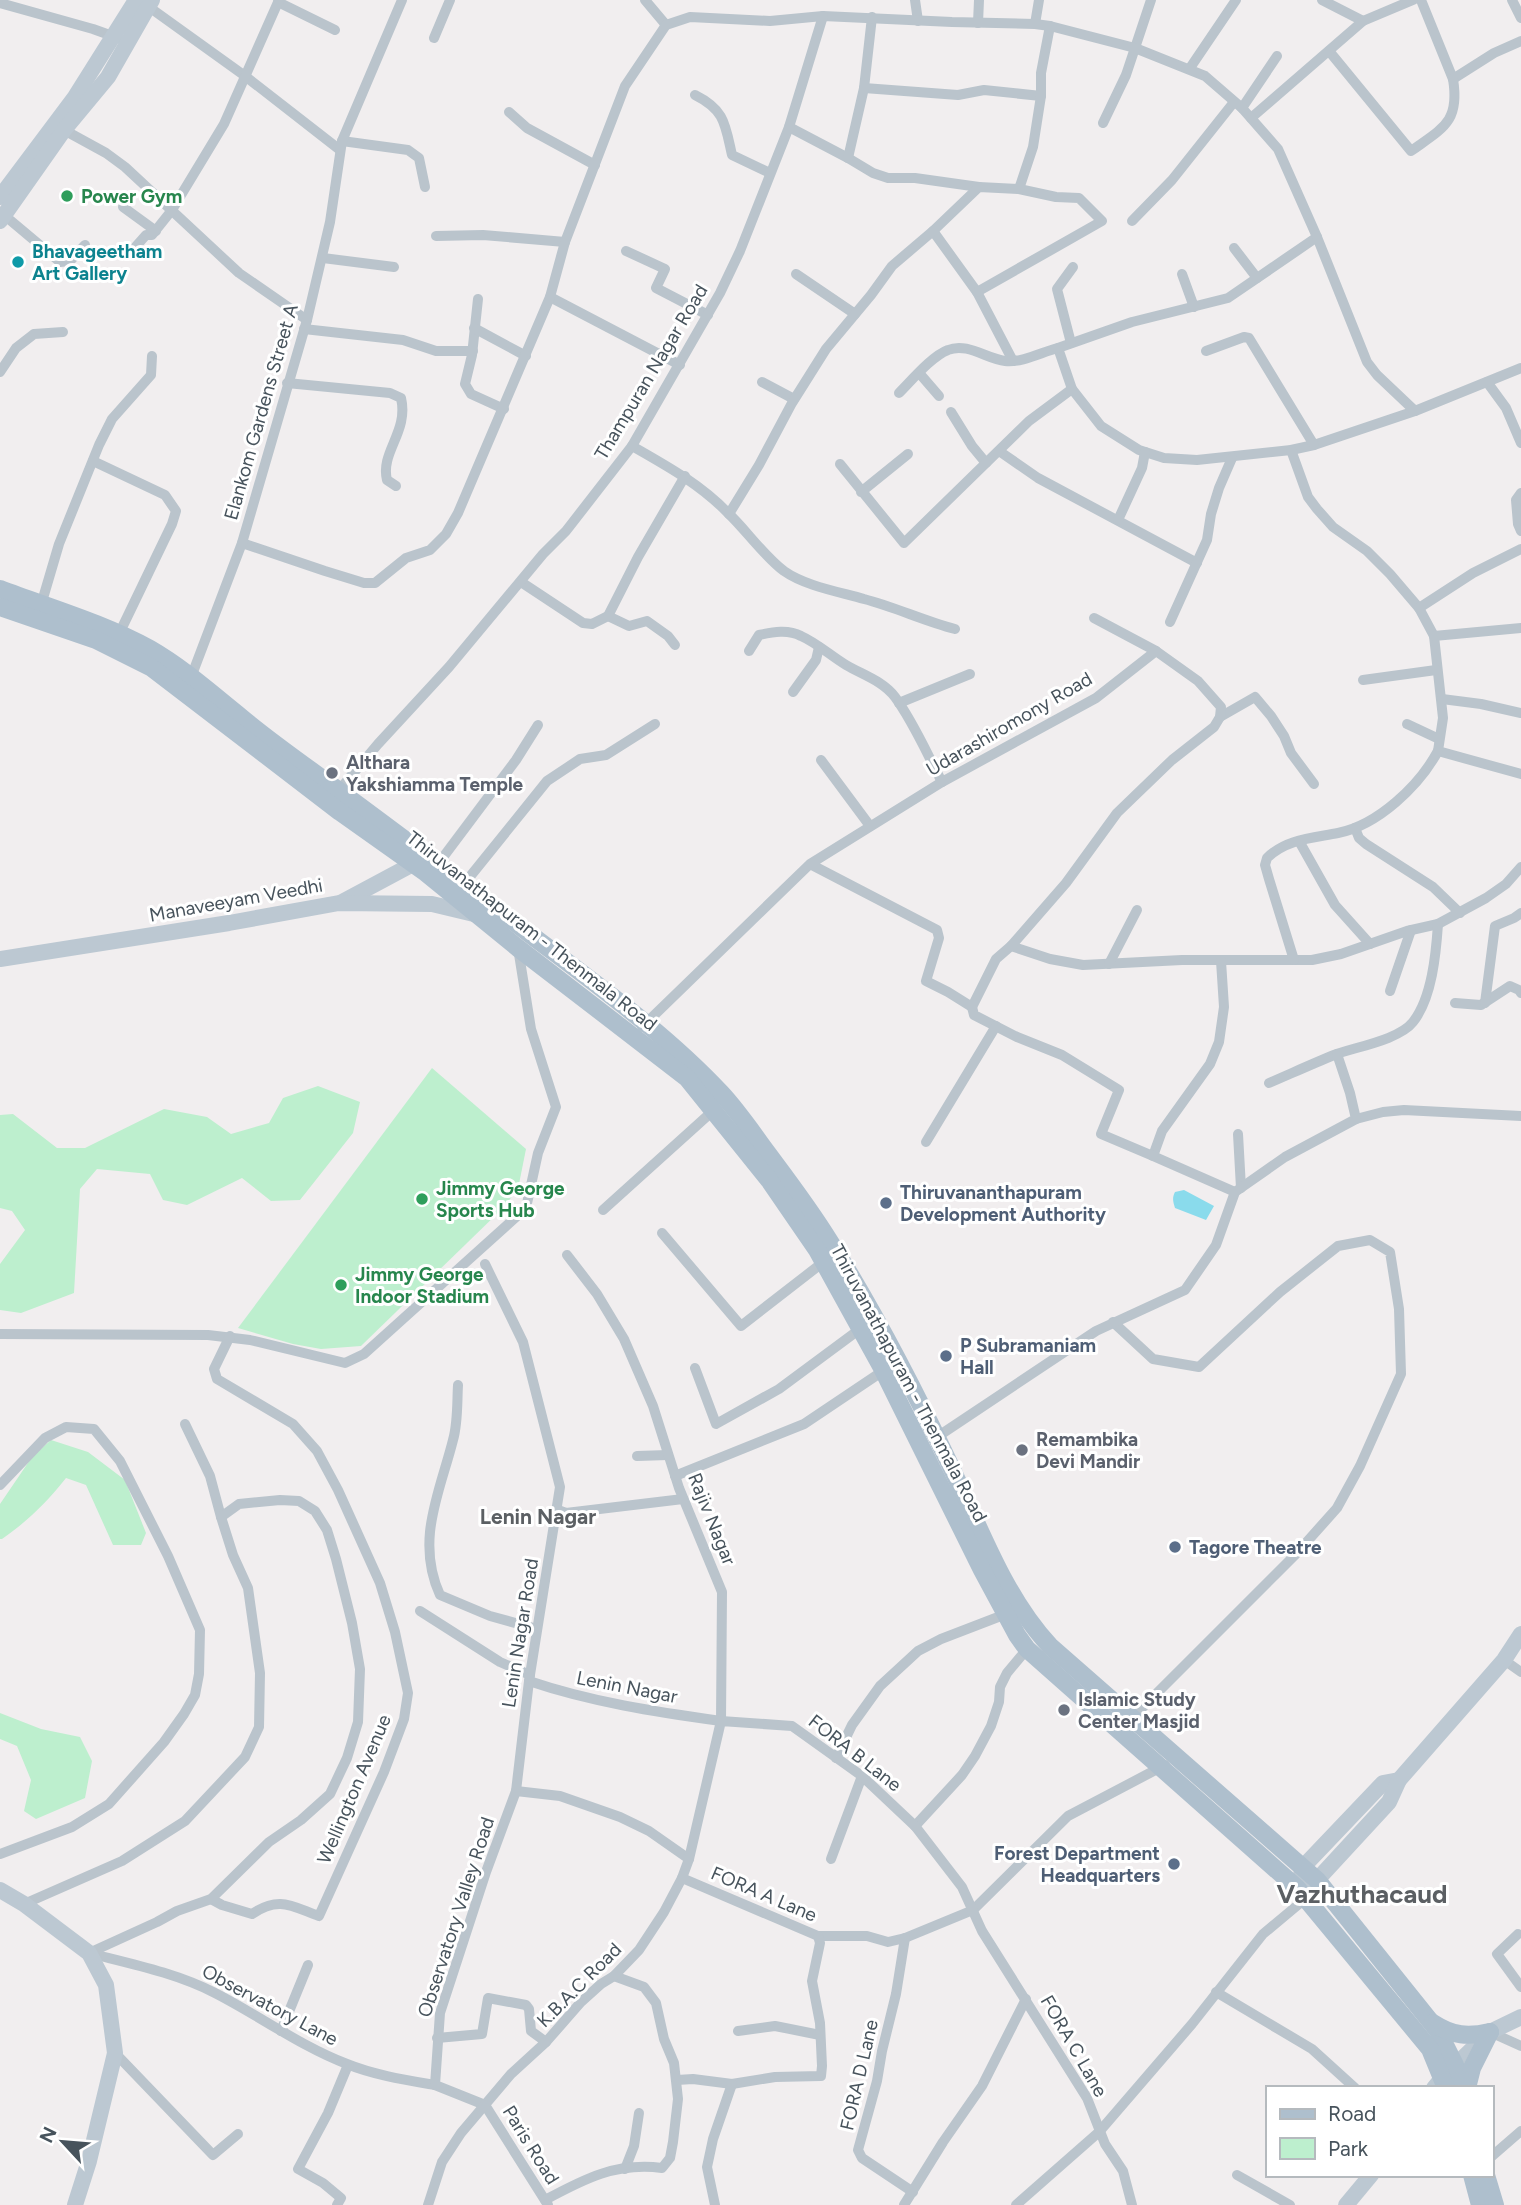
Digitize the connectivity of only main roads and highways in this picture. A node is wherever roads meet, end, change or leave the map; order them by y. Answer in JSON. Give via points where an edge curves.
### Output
{"nodes":[{"id":1,"x":146,"y":2,"type":"edge"},
{"id":2,"x":0,"y":197,"type":"edge"},
{"id":3,"x":2,"y":218,"type":"edge"},
{"id":4,"x":0,"y":589,"type":"edge"},
{"id":5,"x":8,"y":609,"type":"edge"},
{"id":6,"x":333,"y":797,"type":"junction"},
{"id":7,"x":425,"y":860,"type":"junction"},
{"id":8,"x":339,"y":903,"type":"junction"},
{"id":9,"x":479,"y":915,"type":"junction"},
{"id":10,"x":0,"y":959,"type":"edge"},
{"id":11,"x":639,"y":1030,"type":"junction"},
{"id":12,"x":830,"y":1257,"type":"junction"},
{"id":13,"x":1521,"y":1634,"type":"edge"},
{"id":14,"x":1399,"y":1780,"type":"junction"},
{"id":15,"x":1303,"y":1867,"type":"junction"},
{"id":16,"x":1317,"y":1880,"type":"junction"},
{"id":17,"x":0,"y":1890,"type":"edge"},
{"id":18,"x":1301,"y":1893,"type":"junction"},
{"id":19,"x":1521,"y":2017,"type":"edge"},
{"id":20,"x":1430,"y":2022,"type":"junction"},
{"id":21,"x":1490,"y":2032,"type":"junction"},
{"id":22,"x":1445,"y":2079,"type":"edge"},
{"id":23,"x":1468,"y":2086,"type":"edge"},
{"id":24,"x":1473,"y":2177,"type":"edge"},
{"id":25,"x":1487,"y":2177,"type":"edge"},
{"id":26,"x":1362,"y":2178,"type":"edge"},
{"id":27,"x":75,"y":2205,"type":"edge"},
{"id":28,"x":1346,"y":2205,"type":"edge"},
{"id":29,"x":1480,"y":2205,"type":"edge"},
{"id":30,"x":1495,"y":2205,"type":"edge"}],
"edges":[{"from":1,"to":2,"type":"main road","via":[[113,36],[75,97]]},
{"from":1,"to":3,"type":"main road","via":[[129,43],[107,77]]},
{"from":4,"to":6,"type":"main road","via":[[154,651],[192,677]]},
{"from":5,"to":6,"type":"main road","via":[[96,640],[152,668]]},
{"from":6,"to":7,"type":"main road"},
{"from":7,"to":8,"type":"main road"},
{"from":7,"to":9,"type":"main road","name":"Thiruvanathapuram - Thenmala Road"},
{"from":7,"to":11,"type":"main road","via":[[464,884]]},
{"from":8,"to":9,"type":"main road","name":"Manaveeyam Veedhi","via":[[432,904]]},
{"from":8,"to":10,"type":"main road","name":"Manaveeyam Veedhi"},
{"from":9,"to":11,"type":"main road","name":"Thiruvanathapuram - Thenmala Road","via":[[518,948]]},
{"from":11,"to":12,"type":"main road","via":[[685,1057],[720,1105],[797,1192]]},
{"from":12,"to":15,"type":"main road","name":"Thiruvanathapuram - Thenmala Road","via":[[861,1293],[1033,1628]]},
{"from":12,"to":18,"type":"main road","name":"Thiruvanathapuram - Thenmala Road","via":[[860,1329],[1027,1649]]},
{"from":13,"to":14,"type":"main road","via":[[1504,1660]]},
{"from":14,"to":15,"type":"main road","via":[[1383,1783]]},
{"from":14,"to":16,"type":"main road","via":[[1389,1802]]},
{"from":15,"to":16,"type":"main road","name":"Thiruvanathapuram - Thenmala Road"},
{"from":15,"to":18,"type":"main road"},
{"from":16,"to":18,"type":"main road"},
{"from":16,"to":20,"type":"main road","name":"Thiruvanathapuram - Thenmala Road"},
{"from":17,"to":27,"type":"main road","via":[[89,1953],[106,1985],[115,2053]]},
{"from":18,"to":22,"type":"main road","name":"Thiruvanathapuram - Thenmala Road","via":[[1430,2049]]},
{"from":19,"to":21,"type":"main road"},
{"from":20,"to":21,"type":"main road","via":[[1458,2036]]},
{"from":20,"to":22,"type":"main road","name":"Thiruvanathapuram - Thenmala Road","via":[[1447,2047]]},
{"from":21,"to":22,"type":"main road"},
{"from":21,"to":23,"type":"main road"},
{"from":24,"to":29,"type":"main road"},
{"from":25,"to":30,"type":"main road"},
{"from":26,"to":28,"type":"main road"}]}
